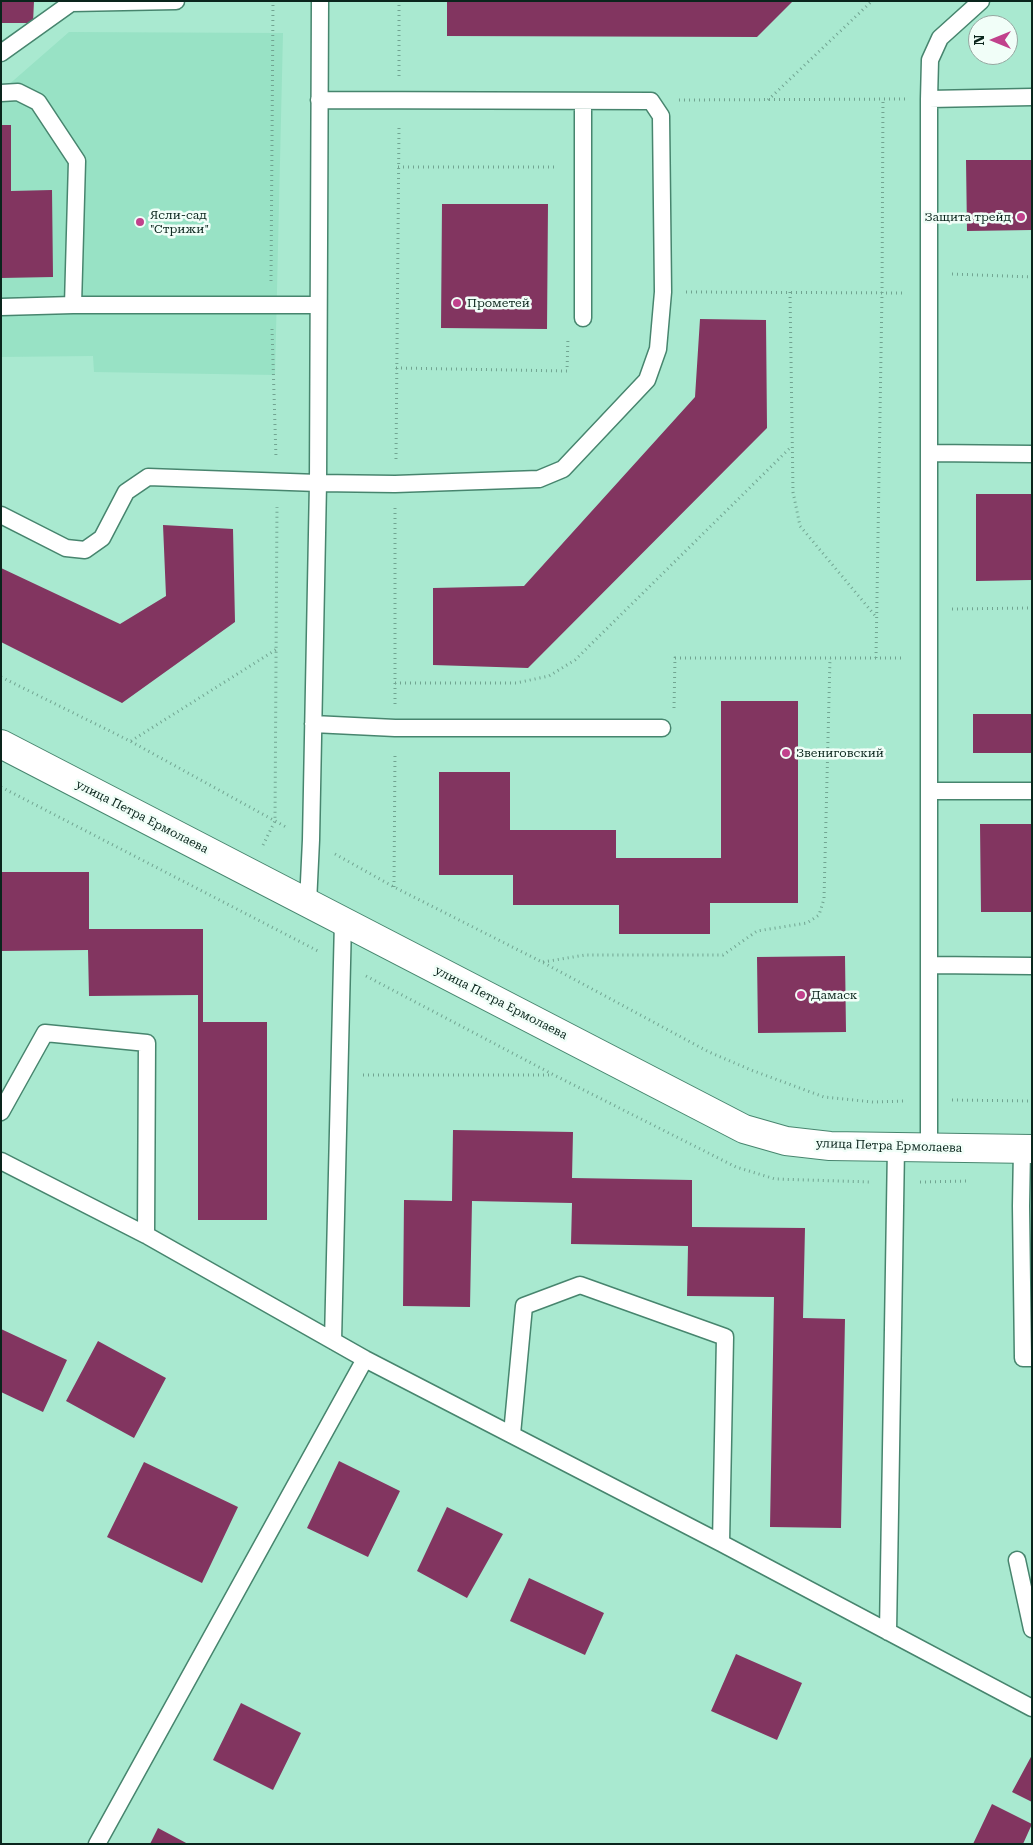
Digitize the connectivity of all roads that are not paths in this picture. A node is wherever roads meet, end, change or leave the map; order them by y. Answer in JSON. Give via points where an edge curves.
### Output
{"nodes":[{"id":1,"x":176,"y":1,"type":"edge"},
{"id":2,"x":320,"y":1,"type":"edge"},
{"id":3,"x":981,"y":1,"type":"edge"},
{"id":4,"x":1,"y":53,"type":"edge"},
{"id":5,"x":1,"y":93,"type":"edge"},
{"id":6,"x":1032,"y":97,"type":"edge"},
{"id":7,"x":929,"y":99,"type":"junction"},
{"id":8,"x":319,"y":100,"type":"junction"},
{"id":9,"x":583,"y":101,"type":"junction"},
{"id":10,"x":73,"y":304,"type":"junction"},
{"id":11,"x":1,"y":306,"type":"edge"},
{"id":12,"x":318,"y":306,"type":"junction"},
{"id":13,"x":583,"y":318,"type":"road end"},
{"id":14,"x":929,"y":453,"type":"junction"},
{"id":15,"x":1032,"y":454,"type":"edge"},
{"id":16,"x":318,"y":483,"type":"junction"},
{"id":17,"x":1,"y":515,"type":"edge"},
{"id":18,"x":313,"y":724,"type":"junction"},
{"id":19,"x":662,"y":728,"type":"road end"},
{"id":20,"x":1,"y":744,"type":"edge"},
{"id":21,"x":930,"y":791,"type":"junction"},
{"id":22,"x":1032,"y":791,"type":"edge"},
{"id":23,"x":308,"y":903,"type":"junction"},
{"id":24,"x":344,"y":921,"type":"junction"},
{"id":25,"x":930,"y":965,"type":"junction"},
{"id":26,"x":1032,"y":966,"type":"edge"},
{"id":27,"x":1,"y":1112,"type":"edge"},
{"id":28,"x":896,"y":1147,"type":"junction"},
{"id":29,"x":929,"y":1148,"type":"junction"},
{"id":30,"x":1027,"y":1149,"type":"edge"},
{"id":31,"x":1,"y":1161,"type":"edge"},
{"id":32,"x":146,"y":1235,"type":"junction"},
{"id":33,"x":1027,"y":1274,"type":"edge"},
{"id":34,"x":333,"y":1341,"type":"junction"},
{"id":35,"x":1032,"y":1358,"type":"edge"},
{"id":36,"x":365,"y":1359,"type":"junction"},
{"id":37,"x":512,"y":1434,"type":"junction"},
{"id":38,"x":721,"y":1543,"type":"junction"},
{"id":39,"x":1017,"y":1560,"type":"dead end"},
{"id":40,"x":1032,"y":1628,"type":"edge"},
{"id":41,"x":888,"y":1632,"type":"junction"},
{"id":42,"x":1032,"y":1708,"type":"edge"},
{"id":43,"x":97,"y":1844,"type":"edge"}],
"edges":[{"from":1,"to":4,"type":"lane","via":[[71,4]]},
{"from":2,"to":8,"type":"lane"},
{"from":3,"to":7,"type":"lane","via":[[940,38],[930,60]]},
{"from":5,"to":10,"type":"lane","via":[[18,92],[38,102],[77,161]]},
{"from":6,"to":7,"type":"lane"},
{"from":7,"to":14,"type":"lane"},
{"from":8,"to":9,"type":"lane"},
{"from":8,"to":12,"type":"lane"},
{"from":9,"to":13,"type":"lane"},
{"from":9,"to":16,"type":"lane","via":[[651,101],[661,116],[663,292],[658,349],[647,380],[563,469],[539,479]]},
{"from":10,"to":11,"type":"lane"},
{"from":10,"to":12,"type":"lane"},
{"from":12,"to":16,"type":"lane"},
{"from":14,"to":15,"type":"lane"},
{"from":14,"to":21,"type":"lane"},
{"from":16,"to":17,"type":"lane","via":[[148,477],[126,492],[102,538],[85,550],[66,548]]},
{"from":16,"to":18,"type":"lane"},
{"from":18,"to":19,"type":"lane","via":[[395,728]]},
{"from":18,"to":23,"type":"lane"},
{"from":20,"to":23,"type":"street","name":"улица Петра Ермолаева"},
{"from":21,"to":22,"type":"lane"},
{"from":21,"to":25,"type":"lane"},
{"from":23,"to":24,"type":"street","name":"улица Петра Ермолаева"},
{"from":24,"to":28,"type":"street","name":"улица Петра Ермолаева","via":[[744,1129],[795,1142]]},
{"from":24,"to":34,"type":"lane"},
{"from":25,"to":26,"type":"lane"},
{"from":25,"to":29,"type":"lane"},
{"from":27,"to":32,"type":"lane","via":[[45,1033],[147,1042]]},
{"from":28,"to":29,"type":"street","name":"улица Петра Ермолаева"},
{"from":28,"to":41,"type":"lane"},
{"from":29,"to":30,"type":"street","name":"улица Петра Ермолаева"},
{"from":30,"to":33,"type":"lane"},
{"from":31,"to":32,"type":"lane"},
{"from":32,"to":34,"type":"lane"},
{"from":33,"to":35,"type":"lane","via":[[1023,1358]]},
{"from":34,"to":36,"type":"lane"},
{"from":36,"to":37,"type":"lane"},
{"from":36,"to":43,"type":"lane"},
{"from":37,"to":38,"type":"lane"},
{"from":37,"to":38,"type":"lane","via":[[524,1306],[580,1285],[725,1337]]},
{"from":38,"to":41,"type":"lane"},
{"from":39,"to":40,"type":"lane"},
{"from":41,"to":42,"type":"lane"}]}
